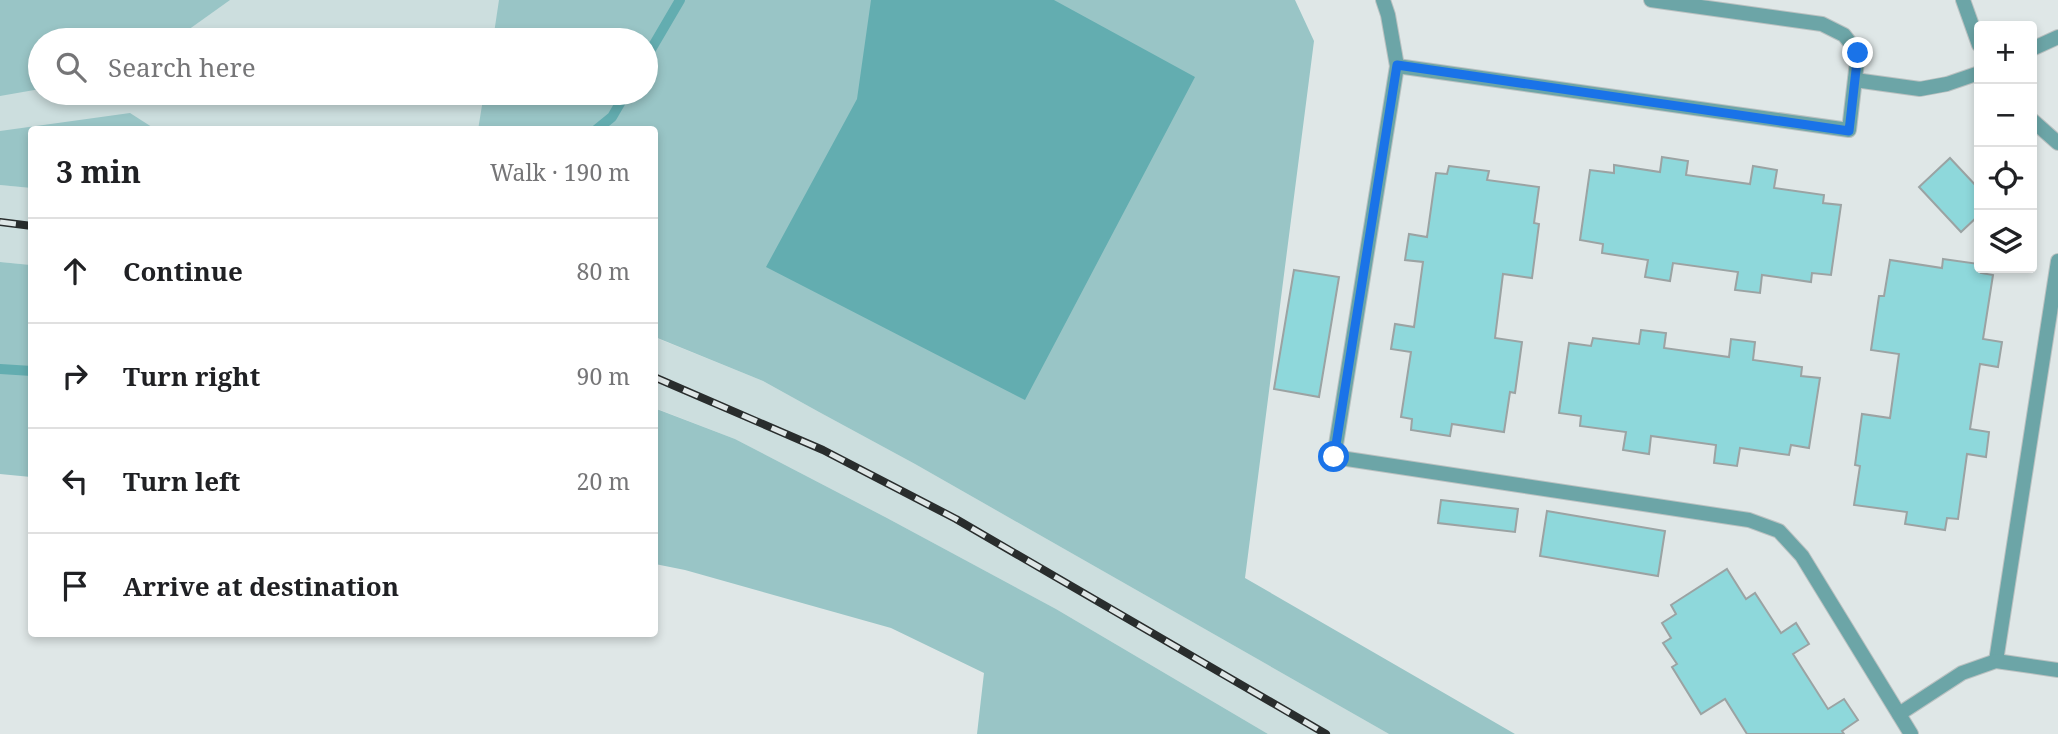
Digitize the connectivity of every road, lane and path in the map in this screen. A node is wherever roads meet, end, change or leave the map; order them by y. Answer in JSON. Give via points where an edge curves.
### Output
{"nodes":[{"id":1,"x":1382,"y":0,"type":"edge"},
{"id":2,"x":1651,"y":0,"type":"edge"},
{"id":3,"x":1963,"y":0,"type":"edge"},
{"id":4,"x":1974,"y":31,"type":"edge"},
{"id":5,"x":2058,"y":37,"type":"edge"},
{"id":6,"x":2037,"y":47,"type":"edge"},
{"id":7,"x":1397,"y":65,"type":"junction"},
{"id":8,"x":1974,"y":75,"type":"edge"},
{"id":9,"x":1855,"y":80,"type":"junction"},
{"id":10,"x":2037,"y":124,"type":"edge"},
{"id":11,"x":2058,"y":143,"type":"edge"},
{"id":12,"x":2058,"y":261,"type":"edge"},
{"id":13,"x":1996,"y":661,"type":"junction"},
{"id":14,"x":2058,"y":670,"type":"edge"},
{"id":15,"x":1899,"y":714,"type":"junction"},
{"id":16,"x":1911,"y":734,"type":"edge"}],
"edges":[{"from":1,"to":7,"type":"lane"},
{"from":2,"to":9,"type":"lane","via":[[1822,24],[1844,35],[1858,53]]},
{"from":3,"to":4,"type":"lane"},
{"from":5,"to":6,"type":"lane"},
{"from":7,"to":9,"type":"lane","via":[[1849,131]]},
{"from":7,"to":15,"type":"lane","via":[[1334,457],[1749,520],[1779,531],[1802,556]]},
{"from":8,"to":9,"type":"lane","via":[[1920,89]]},
{"from":10,"to":11,"type":"lane"},
{"from":12,"to":13,"type":"lane"},
{"from":13,"to":14,"type":"lane"},
{"from":13,"to":15,"type":"lane","via":[[1962,673]]},
{"from":15,"to":16,"type":"lane"}]}
